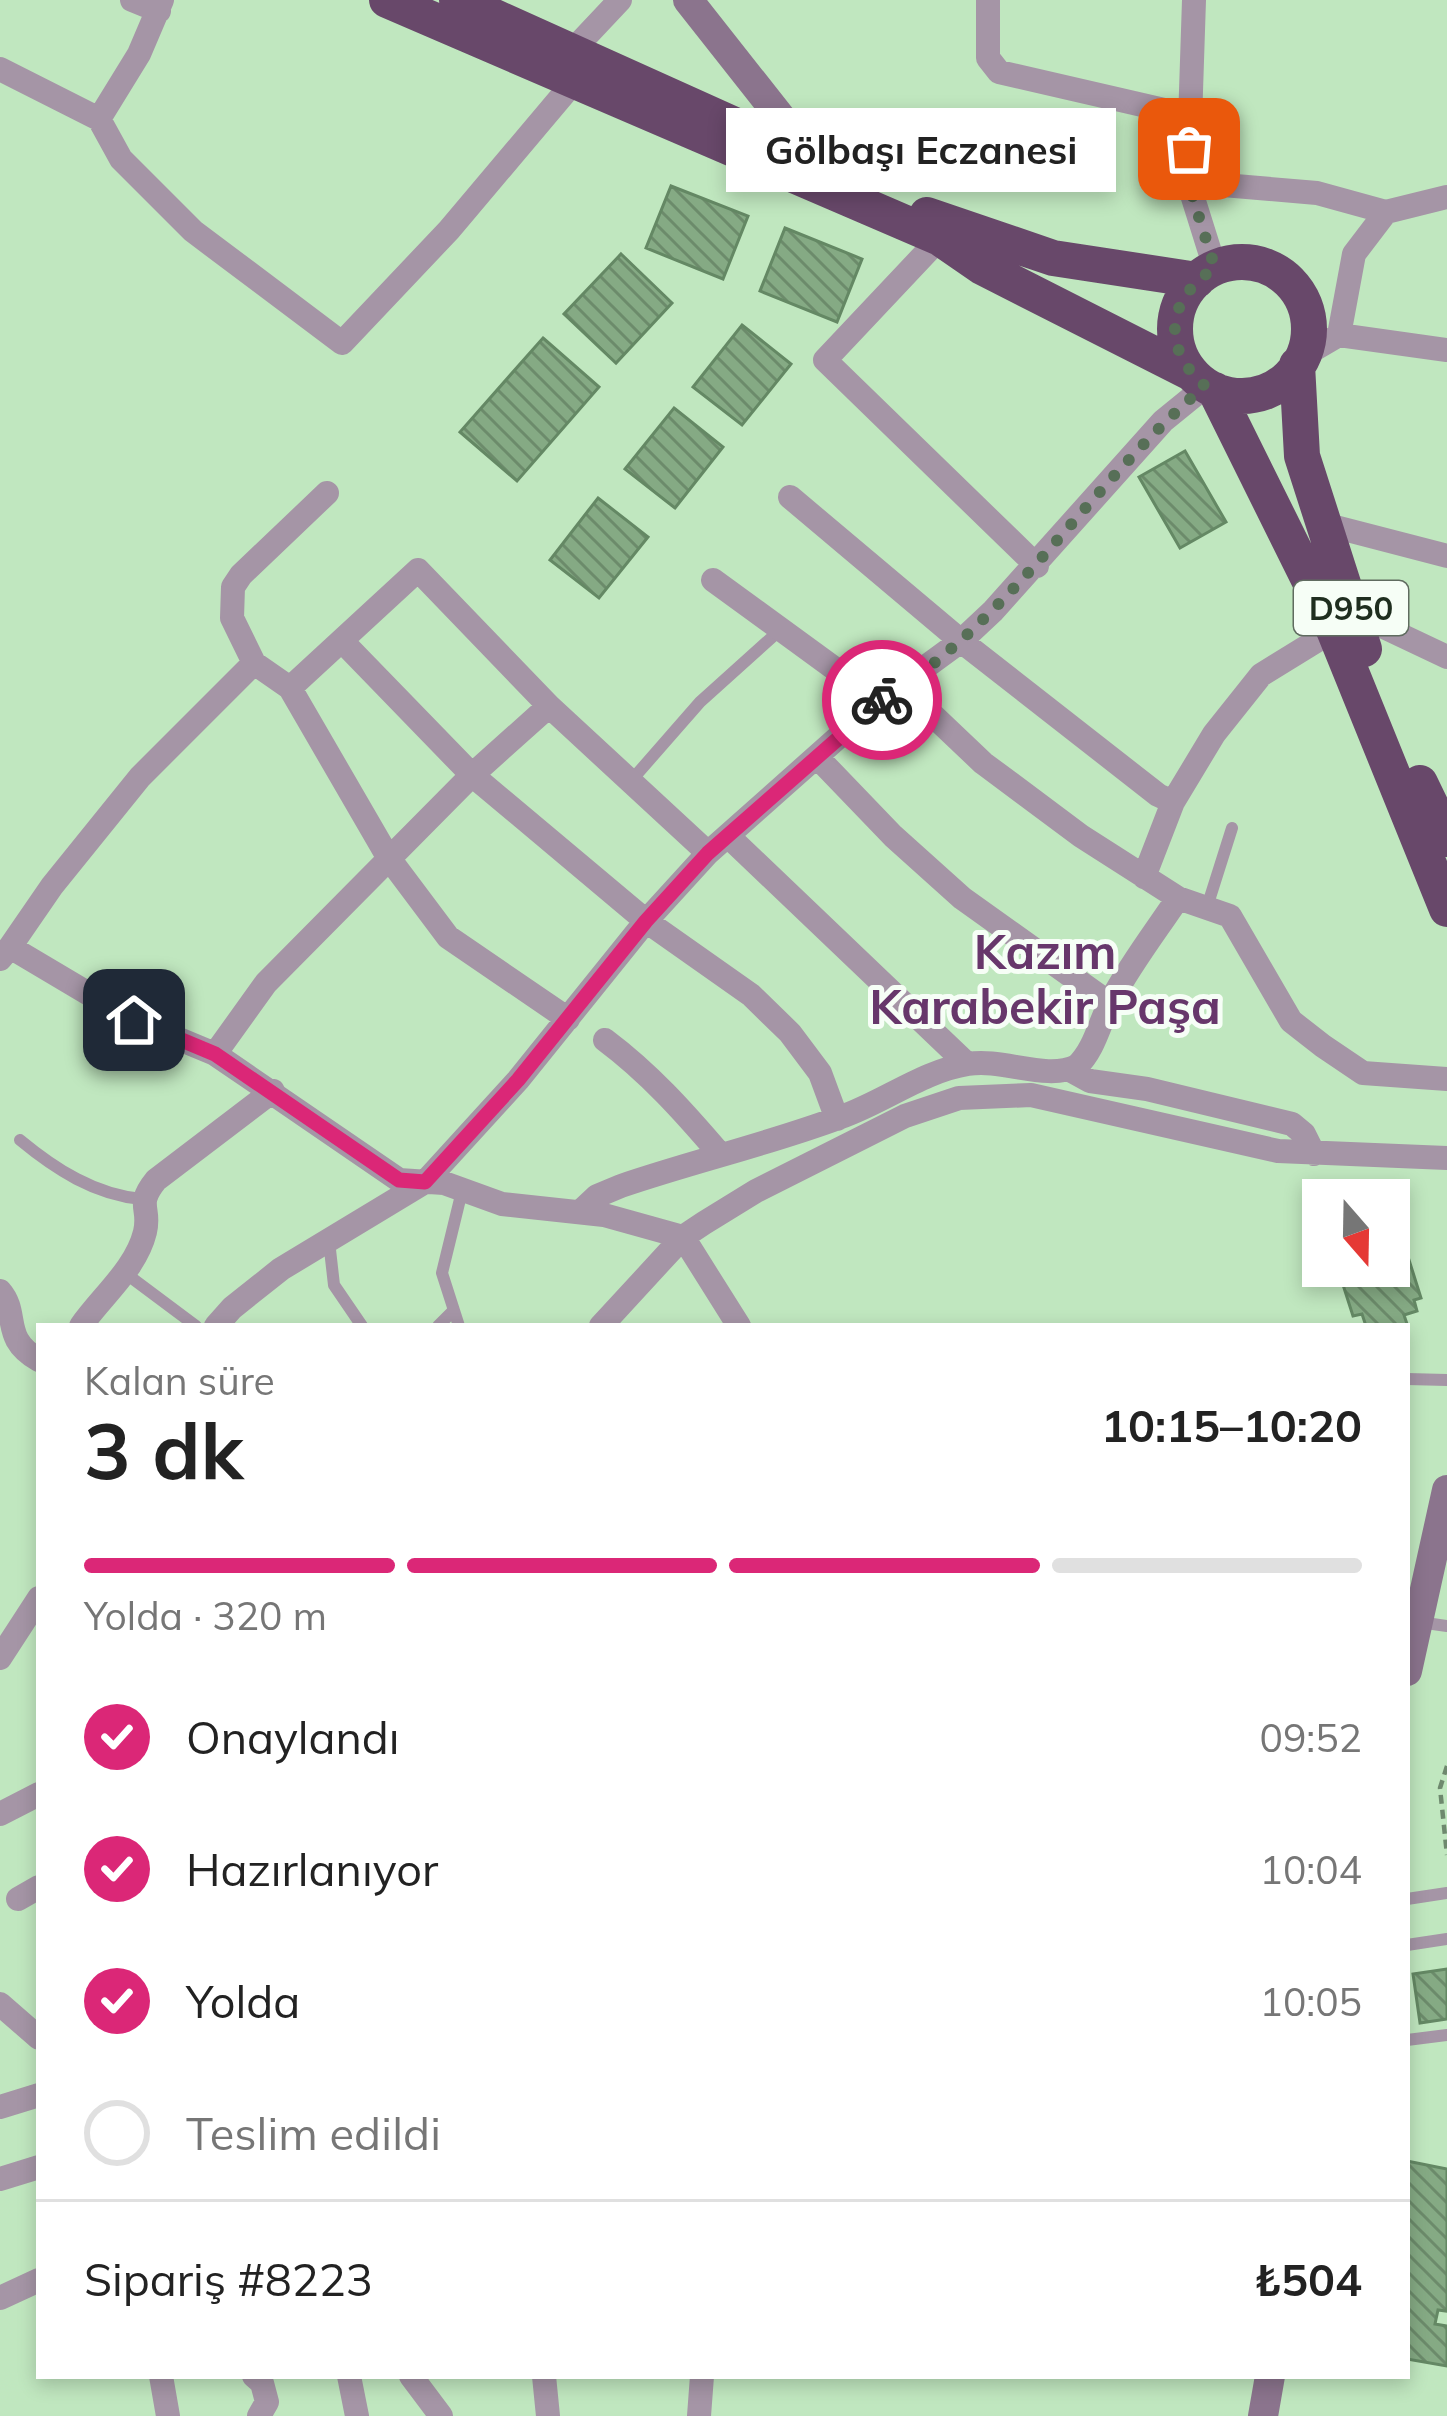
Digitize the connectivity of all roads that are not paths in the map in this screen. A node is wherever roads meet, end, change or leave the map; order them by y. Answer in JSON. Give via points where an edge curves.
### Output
{"nodes":[{"id":1,"x":132,"y":0,"type":"edge"},
{"id":2,"x":387,"y":0,"type":"edge"},
{"id":3,"x":457,"y":0,"type":"edge"},
{"id":4,"x":620,"y":0,"type":"edge"},
{"id":5,"x":688,"y":0,"type":"edge"},
{"id":6,"x":988,"y":0,"type":"edge"},
{"id":7,"x":1194,"y":0,"type":"edge"},
{"id":8,"x":161,"y":5,"type":"edge"},
{"id":9,"x":573,"y":67,"type":"junction"},
{"id":10,"x":0,"y":69,"type":"edge"},
{"id":11,"x":1190,"y":116,"type":"junction"},
{"id":12,"x":99,"y":119,"type":"junction"},
{"id":13,"x":814,"y":161,"type":"junction"},
{"id":14,"x":1188,"y":182,"type":"junction"},
{"id":15,"x":1447,"y":197,"type":"edge"},
{"id":16,"x":1386,"y":212,"type":"junction"},
{"id":17,"x":940,"y":238,"type":"junction"},
{"id":18,"x":1206,"y":274,"type":"junction"},
{"id":19,"x":1339,"y":335,"type":"junction"},
{"id":20,"x":1447,"y":350,"type":"edge"},
{"id":21,"x":1300,"y":361,"type":"junction"},
{"id":22,"x":1204,"y":383,"type":"junction"},
{"id":23,"x":327,"y":493,"type":"dead end"},
{"id":24,"x":790,"y":497,"type":"dead end"},
{"id":25,"x":1324,"y":524,"type":"junction"},
{"id":26,"x":1447,"y":556,"type":"edge"},
{"id":27,"x":1037,"y":566,"type":"junction"},
{"id":28,"x":713,"y":580,"type":"dead end"},
{"id":29,"x":1343,"y":621,"type":"junction"},
{"id":30,"x":781,"y":630,"type":"junction"},
{"id":31,"x":342,"y":641,"type":"junction"},
{"id":32,"x":961,"y":641,"type":"junction"},
{"id":33,"x":1447,"y":657,"type":"edge"},
{"id":34,"x":254,"y":663,"type":"junction"},
{"id":35,"x":903,"y":687,"type":"junction"},
{"id":36,"x":290,"y":688,"type":"junction"},
{"id":37,"x":879,"y":701,"type":"junction"},
{"id":38,"x":549,"y":706,"type":"junction"},
{"id":39,"x":817,"y":757,"type":"junction"},
{"id":40,"x":472,"y":775,"type":"junction"},
{"id":41,"x":630,"y":782,"type":"junction"},
{"id":42,"x":1173,"y":802,"type":"junction"},
{"id":43,"x":1232,"y":828,"type":"dead end"},
{"id":44,"x":1447,"y":839,"type":"edge"},
{"id":45,"x":718,"y":844,"type":"junction"},
{"id":46,"x":388,"y":857,"type":"junction"},
{"id":47,"x":1144,"y":878,"type":"junction"},
{"id":48,"x":1178,"y":898,"type":"junction"},
{"id":49,"x":1208,"y":907,"type":"junction"},
{"id":50,"x":1447,"y":909,"type":"edge"},
{"id":51,"x":646,"y":921,"type":"junction"},
{"id":52,"x":5,"y":953,"type":"edge"},
{"id":53,"x":1109,"y":1003,"type":"junction"},
{"id":54,"x":568,"y":1018,"type":"junction"},
{"id":55,"x":605,"y":1040,"type":"dead end"},
{"id":56,"x":215,"y":1054,"type":"junction"},
{"id":57,"x":968,"y":1064,"type":"junction"},
{"id":58,"x":1070,"y":1070,"type":"junction"},
{"id":59,"x":1447,"y":1079,"type":"edge"},
{"id":60,"x":273,"y":1091,"type":"junction"},
{"id":61,"x":837,"y":1119,"type":"junction"},
{"id":62,"x":20,"y":1139,"type":"dead end"},
{"id":63,"x":718,"y":1153,"type":"junction"},
{"id":64,"x":1315,"y":1154,"type":"junction"},
{"id":65,"x":1447,"y":1158,"type":"edge"},
{"id":66,"x":425,"y":1182,"type":"junction"},
{"id":67,"x":463,"y":1190,"type":"junction"},
{"id":68,"x":142,"y":1199,"type":"junction"},
{"id":69,"x":581,"y":1211,"type":"junction"},
{"id":70,"x":683,"y":1237,"type":"junction"},
{"id":71,"x":328,"y":1238,"type":"junction"},
{"id":72,"x":123,"y":1271,"type":"junction"},
{"id":73,"x":0,"y":1291,"type":"edge"},
{"id":74,"x":453,"y":1311,"type":"junction"},
{"id":75,"x":83,"y":1323,"type":"edge"},
{"id":76,"x":192,"y":1323,"type":"edge"},
{"id":77,"x":219,"y":1323,"type":"edge"},
{"id":78,"x":360,"y":1323,"type":"edge"},
{"id":79,"x":441,"y":1323,"type":"edge"},
{"id":80,"x":458,"y":1323,"type":"edge"},
{"id":81,"x":604,"y":1323,"type":"edge"},
{"id":82,"x":737,"y":1323,"type":"edge"},
{"id":83,"x":36,"y":1359,"type":"edge"},
{"id":84,"x":1410,"y":1378,"type":"edge"},
{"id":85,"x":1447,"y":1380,"type":"edge"},
{"id":86,"x":1447,"y":1490,"type":"edge"},
{"id":87,"x":1416,"y":1588,"type":"edge"},
{"id":88,"x":36,"y":1603,"type":"edge"},
{"id":89,"x":1432,"y":1624,"type":"edge"},
{"id":90,"x":0,"y":1658,"type":"edge"},
{"id":91,"x":1410,"y":1665,"type":"edge"},
{"id":92,"x":36,"y":1796,"type":"edge"},
{"id":93,"x":0,"y":1814,"type":"edge"},
{"id":94,"x":1447,"y":1892,"type":"edge"},
{"id":95,"x":1410,"y":1898,"type":"edge"},
{"id":96,"x":1447,"y":1939,"type":"edge"},
{"id":97,"x":1410,"y":1945,"type":"edge"},
{"id":98,"x":0,"y":2004,"type":"edge"},
{"id":99,"x":36,"y":2035,"type":"edge"},
{"id":100,"x":1447,"y":2035,"type":"edge"},
{"id":101,"x":1410,"y":2040,"type":"edge"},
{"id":102,"x":36,"y":2096,"type":"edge"},
{"id":103,"x":0,"y":2108,"type":"edge"},
{"id":104,"x":36,"y":2168,"type":"edge"},
{"id":105,"x":0,"y":2179,"type":"edge"},
{"id":106,"x":36,"y":2281,"type":"edge"},
{"id":107,"x":0,"y":2298,"type":"edge"},
{"id":108,"x":162,"y":2379,"type":"edge"},
{"id":109,"x":257,"y":2379,"type":"edge"},
{"id":110,"x":350,"y":2379,"type":"edge"},
{"id":111,"x":413,"y":2379,"type":"edge"},
{"id":112,"x":544,"y":2379,"type":"edge"},
{"id":113,"x":702,"y":2379,"type":"edge"},
{"id":114,"x":1269,"y":2379,"type":"edge"},
{"id":115,"x":168,"y":2416,"type":"edge"},
{"id":116,"x":259,"y":2416,"type":"edge"},
{"id":117,"x":357,"y":2416,"type":"edge"},
{"id":118,"x":441,"y":2416,"type":"edge"},
{"id":119,"x":548,"y":2416,"type":"edge"},
{"id":120,"x":699,"y":2416,"type":"edge"},
{"id":121,"x":1263,"y":2416,"type":"edge"}],
"edges":[{"from":1,"to":8,"type":"street"},
{"from":2,"to":9,"type":"highway"},
{"from":3,"to":9,"type":"highway"},
{"from":4,"to":9,"type":"street"},
{"from":5,"to":13,"type":"street"},
{"from":6,"to":11,"type":"street","via":[[988,58],[999,72]]},
{"from":7,"to":11,"type":"street"},
{"from":8,"to":12,"type":"street"},
{"from":9,"to":12,"type":"street","via":[[449,230],[343,343],[193,232],[121,159]]},
{"from":9,"to":13,"type":"highway"},
{"from":9,"to":17,"type":"highway"},
{"from":10,"to":12,"type":"street"},
{"from":11,"to":14,"type":"street"},
{"from":13,"to":18,"type":"highway","via":[[928,215],[1053,258]]},
{"from":14,"to":16,"type":"street","via":[[1317,193]]},
{"from":14,"to":18,"type":"street"},
{"from":15,"to":16,"type":"street"},
{"from":16,"to":19,"type":"street","via":[[1354,254]]},
{"from":17,"to":22,"type":"highway","via":[[982,268]]},
{"from":17,"to":27,"type":"street","via":[[825,360]]},
{"from":18,"to":21,"type":"highway","via":[[1256,264],[1292,285],[1308,319]]},
{"from":18,"to":22,"type":"highway","via":[[1184,296],[1175,336],[1180,356]]},
{"from":19,"to":20,"type":"street"},
{"from":19,"to":21,"type":"street"},
{"from":21,"to":22,"type":"highway","via":[[1261,393],[1242,396]]},
{"from":21,"to":25,"type":"highway","number":"D950","via":[[1303,456]]},
{"from":22,"to":27,"type":"street"},
{"from":22,"to":29,"type":"highway"},
{"from":23,"to":34,"type":"street","via":[[233,586],[232,618]]},
{"from":24,"to":32,"type":"street"},
{"from":25,"to":26,"type":"street"},
{"from":25,"to":29,"type":"highway","number":"D950"},
{"from":27,"to":32,"type":"street"},
{"from":28,"to":30,"type":"street"},
{"from":29,"to":33,"type":"street"},
{"from":29,"to":42,"type":"street","via":[[1261,675]]},
{"from":29,"to":44,"type":"highway","number":"D950"},
{"from":29,"to":50,"type":"highway"},
{"from":30,"to":37,"type":"street"},
{"from":30,"to":41,"type":"lane","via":[[700,702]]},
{"from":31,"to":36,"type":"street"},
{"from":31,"to":38,"type":"street","via":[[418,570]]},
{"from":31,"to":40,"type":"street"},
{"from":32,"to":35,"type":"street"},
{"from":32,"to":42,"type":"street"},
{"from":34,"to":36,"type":"street"},
{"from":34,"to":52,"type":"street","via":[[140,777]]},
{"from":35,"to":37,"type":"street"},
{"from":35,"to":47,"type":"street","via":[[983,763]]},
{"from":36,"to":46,"type":"street"},
{"from":37,"to":39,"type":"street"},
{"from":38,"to":40,"type":"street"},
{"from":38,"to":41,"type":"street"},
{"from":39,"to":45,"type":"street"},
{"from":39,"to":53,"type":"street","via":[[962,898]]},
{"from":40,"to":46,"type":"street"},
{"from":40,"to":51,"type":"street"},
{"from":41,"to":45,"type":"street"},
{"from":42,"to":47,"type":"street"},
{"from":43,"to":49,"type":"lane"},
{"from":45,"to":51,"type":"street"},
{"from":45,"to":57,"type":"street"},
{"from":46,"to":54,"type":"street","via":[[448,937]]},
{"from":46,"to":56,"type":"street","via":[[266,983]]},
{"from":47,"to":48,"type":"street"},
{"from":48,"to":49,"type":"street"},
{"from":48,"to":53,"type":"street"},
{"from":49,"to":59,"type":"street","via":[[1230,916],[1291,1022],[1323,1046],[1363,1073]]},
{"from":51,"to":54,"type":"street"},
{"from":51,"to":61,"type":"street","via":[[751,995],[790,1033],[820,1073]]},
{"from":52,"to":56,"type":"street"},
{"from":53,"to":58,"type":"street","via":[[1083,1061]]},
{"from":54,"to":66,"type":"street"},
{"from":55,"to":63,"type":"street","via":[[663,1089]]},
{"from":56,"to":60,"type":"street"},
{"from":57,"to":58,"type":"street"},
{"from":57,"to":61,"type":"street"},
{"from":58,"to":64,"type":"street","via":[[1292,1124]]},
{"from":60,"to":66,"type":"street","via":[[399,1180]]},
{"from":60,"to":68,"type":"street"},
{"from":61,"to":63,"type":"street"},
{"from":62,"to":68,"type":"lane","via":[[96,1189]]},
{"from":63,"to":69,"type":"street","via":[[621,1186]]},
{"from":64,"to":65,"type":"street"},
{"from":64,"to":70,"type":"street","via":[[1031,1095],[959,1099],[905,1116]]},
{"from":66,"to":67,"type":"street"},
{"from":66,"to":71,"type":"street"},
{"from":67,"to":69,"type":"street","via":[[502,1204]]},
{"from":67,"to":74,"type":"lane","via":[[442,1273]]},
{"from":68,"to":72,"type":"street","via":[[144,1234]]},
{"from":69,"to":70,"type":"street"},
{"from":70,"to":81,"type":"street"},
{"from":70,"to":82,"type":"street"},
{"from":71,"to":77,"type":"street"},
{"from":71,"to":78,"type":"lane","via":[[334,1285]]},
{"from":72,"to":75,"type":"street"},
{"from":72,"to":76,"type":"lane"},
{"from":73,"to":83,"type":"street","via":[[10,1331]]},
{"from":74,"to":79,"type":"lane"},
{"from":74,"to":80,"type":"lane"},
{"from":84,"to":85,"type":"lane"},
{"from":86,"to":87,"type":"street"},
{"from":87,"to":89,"type":"street"},
{"from":88,"to":90,"type":"street"},
{"from":89,"to":91,"type":"street"},
{"from":92,"to":93,"type":"street"},
{"from":94,"to":95,"type":"lane"},
{"from":96,"to":97,"type":"lane"},
{"from":98,"to":99,"type":"street"},
{"from":100,"to":101,"type":"lane"},
{"from":102,"to":103,"type":"street"},
{"from":104,"to":105,"type":"street"},
{"from":106,"to":107,"type":"street"},
{"from":108,"to":115,"type":"street"},
{"from":109,"to":116,"type":"street","via":[[267,2402]]},
{"from":110,"to":117,"type":"street"},
{"from":111,"to":118,"type":"street"},
{"from":112,"to":119,"type":"street"},
{"from":113,"to":120,"type":"street"},
{"from":114,"to":121,"type":"street"}]}
